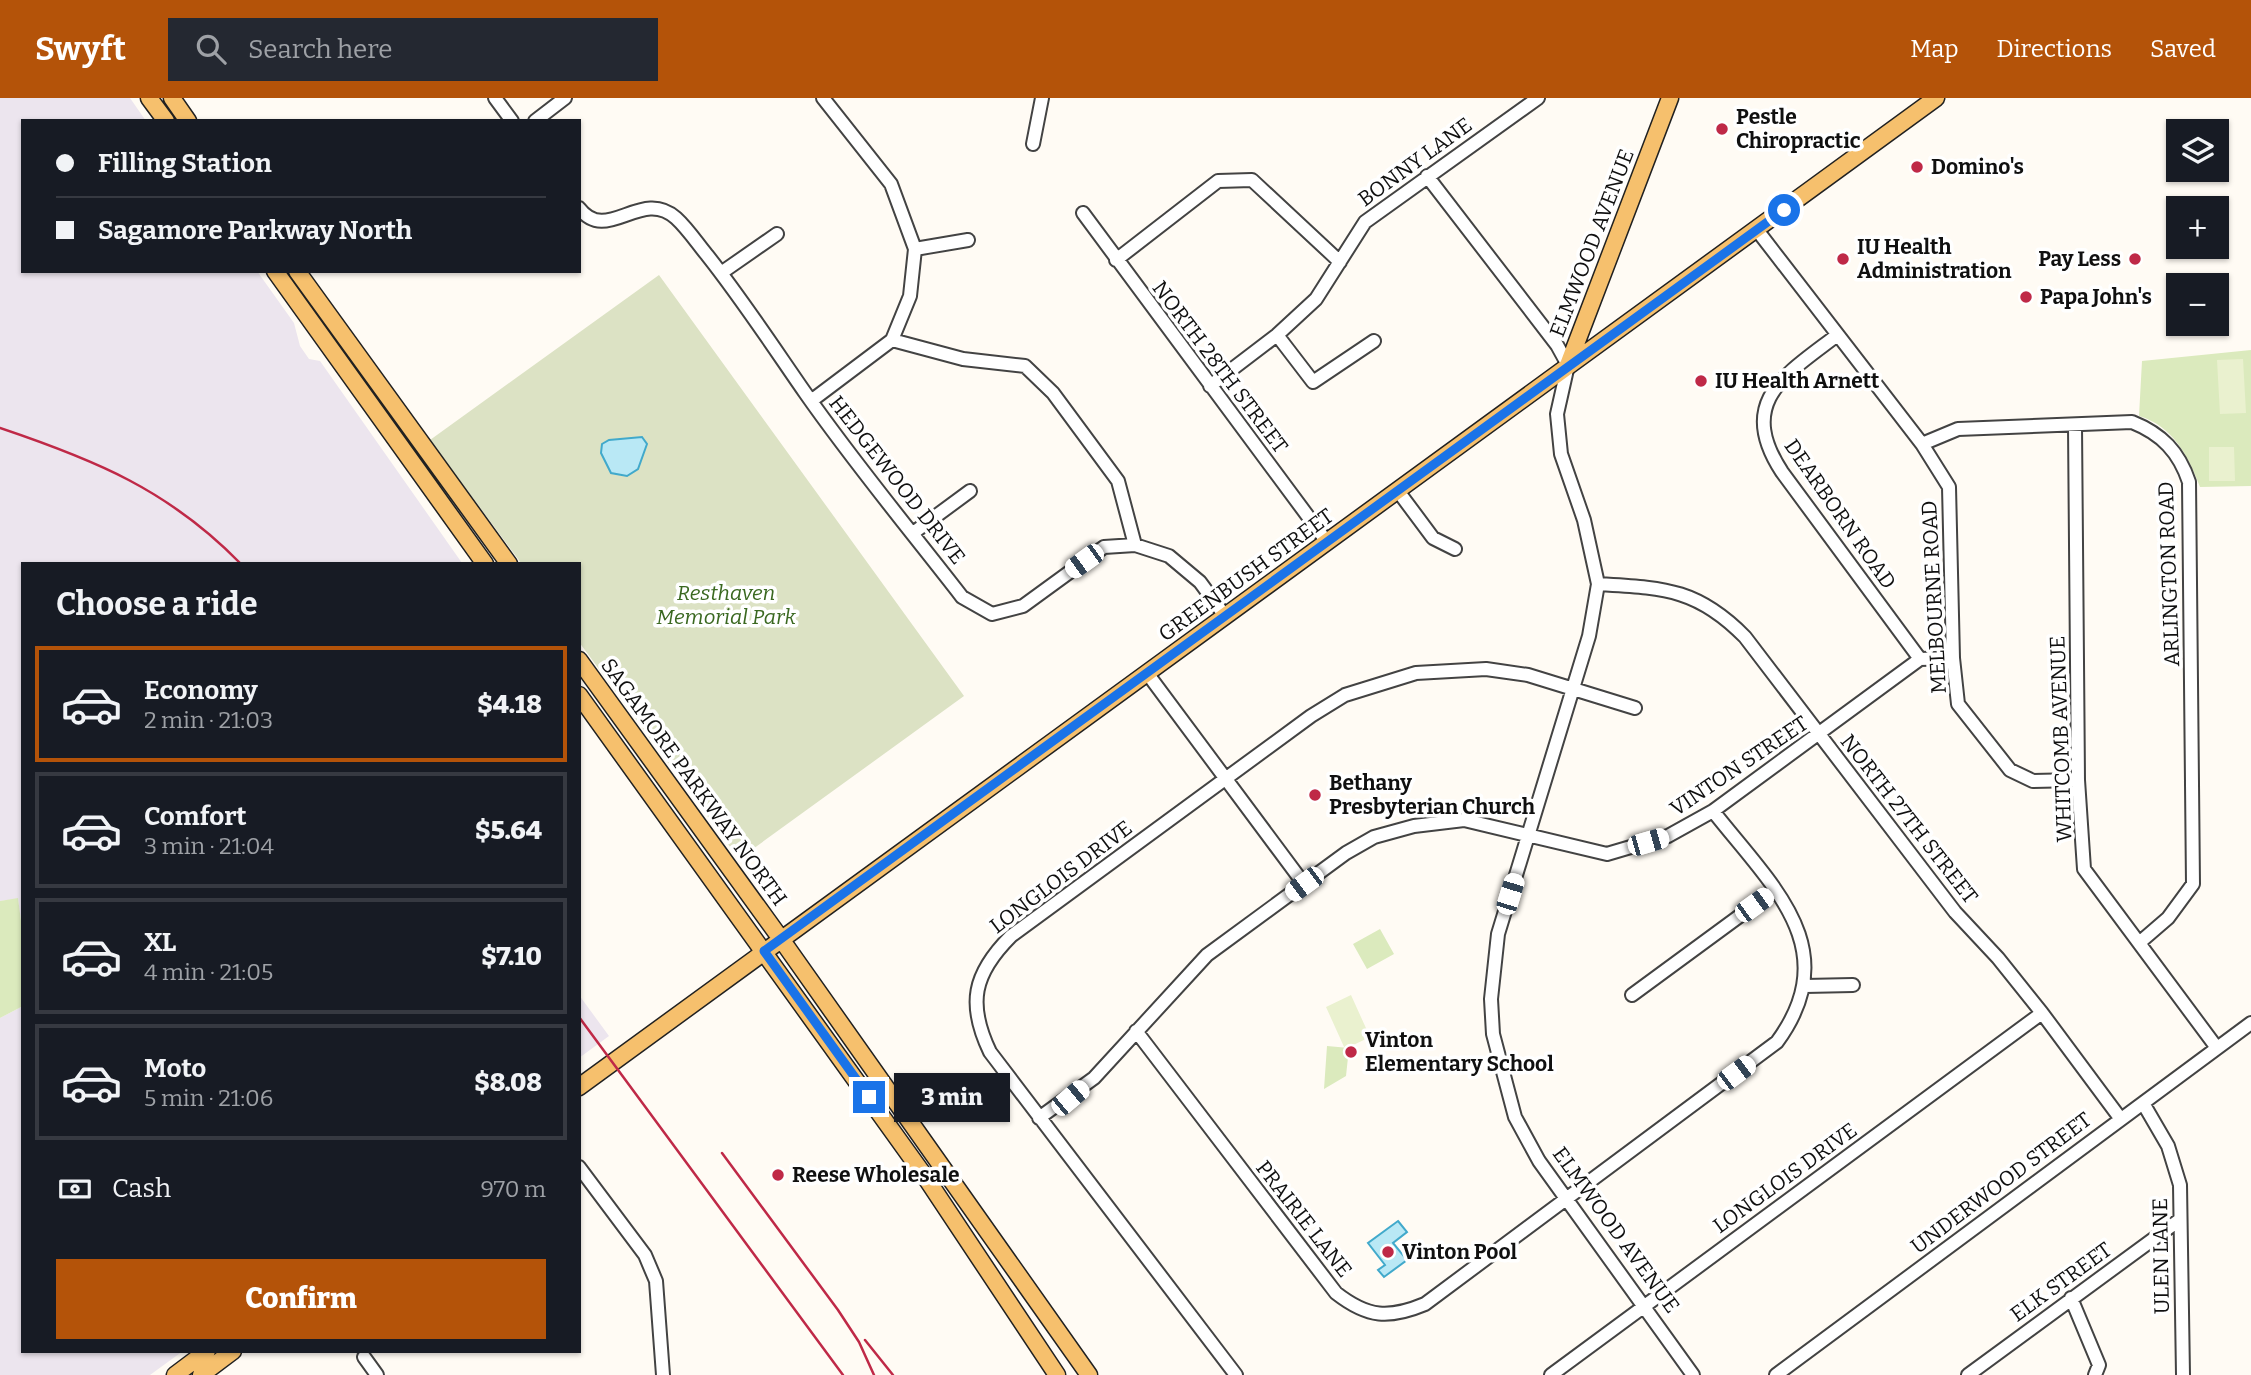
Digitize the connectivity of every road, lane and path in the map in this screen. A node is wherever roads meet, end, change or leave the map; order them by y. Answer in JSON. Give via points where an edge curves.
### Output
{"nodes":[{"id":1,"x":149,"y":98,"type":"edge"},
{"id":2,"x":172,"y":98,"type":"edge"},
{"id":3,"x":495,"y":98,"type":"edge"},
{"id":4,"x":565,"y":98,"type":"edge"},
{"id":5,"x":823,"y":98,"type":"edge"},
{"id":6,"x":1042,"y":98,"type":"edge"},
{"id":7,"x":1538,"y":98,"type":"edge"},
{"id":8,"x":1670,"y":98,"type":"edge"},
{"id":9,"x":1937,"y":98,"type":"edge"},
{"id":10,"x":165,"y":119,"type":"edge"},
{"id":11,"x":187,"y":119,"type":"edge"},
{"id":12,"x":511,"y":119,"type":"edge"},
{"id":13,"x":538,"y":119,"type":"edge"},
{"id":14,"x":1033,"y":144,"type":"dead end"},
{"id":15,"x":1427,"y":176,"type":"junction"},
{"id":16,"x":581,"y":209,"type":"edge"},
{"id":17,"x":1083,"y":213,"type":"dead end"},
{"id":18,"x":1757,"y":230,"type":"junction"},
{"id":19,"x":777,"y":234,"type":"dead end"},
{"id":20,"x":968,"y":240,"type":"dead end"},
{"id":21,"x":915,"y":249,"type":"junction"},
{"id":22,"x":1116,"y":260,"type":"junction"},
{"id":23,"x":1340,"y":262,"type":"junction"},
{"id":24,"x":721,"y":272,"type":"junction"},
{"id":25,"x":276,"y":273,"type":"edge"},
{"id":26,"x":299,"y":273,"type":"edge"},
{"id":27,"x":1277,"y":335,"type":"junction"},
{"id":28,"x":1836,"y":336,"type":"junction"},
{"id":29,"x":892,"y":340,"type":"junction"},
{"id":30,"x":1374,"y":341,"type":"dead end"},
{"id":31,"x":1568,"y":365,"type":"junction"},
{"id":32,"x":1210,"y":386,"type":"junction"},
{"id":33,"x":811,"y":401,"type":"junction"},
{"id":34,"x":2075,"y":426,"type":"junction"},
{"id":35,"x":1922,"y":444,"type":"junction"},
{"id":36,"x":970,"y":491,"type":"dead end"},
{"id":37,"x":1398,"y":491,"type":"junction"},
{"id":38,"x":913,"y":533,"type":"junction"},
{"id":39,"x":1327,"y":542,"type":"junction"},
{"id":40,"x":1135,"y":545,"type":"junction"},
{"id":41,"x":1455,"y":549,"type":"dead end"},
{"id":42,"x":484,"y":562,"type":"edge"},
{"id":43,"x":508,"y":562,"type":"edge"},
{"id":44,"x":1598,"y":584,"type":"junction"},
{"id":45,"x":1225,"y":616,"type":"junction"},
{"id":46,"x":1953,"y":658,"type":"junction"},
{"id":47,"x":1920,"y":659,"type":"junction"},
{"id":48,"x":581,"y":663,"type":"edge"},
{"id":49,"x":1147,"y":673,"type":"junction"},
{"id":50,"x":1573,"y":689,"type":"junction"},
{"id":51,"x":581,"y":698,"type":"edge"},
{"id":52,"x":1635,"y":708,"type":"dead end"},
{"id":53,"x":1820,"y":735,"type":"junction"},
{"id":54,"x":1225,"y":779,"type":"junction"},
{"id":55,"x":2078,"y":780,"type":"junction"},
{"id":56,"x":1713,"y":811,"type":"junction"},
{"id":57,"x":1528,"y":838,"type":"junction"},
{"id":58,"x":1304,"y":884,"type":"junction"},
{"id":59,"x":1775,"y":890,"type":"junction"},
{"id":60,"x":781,"y":939,"type":"junction"},
{"id":61,"x":2139,"y":943,"type":"junction"},
{"id":62,"x":764,"y":951,"type":"junction"},
{"id":63,"x":1853,"y":985,"type":"dead end"},
{"id":64,"x":1805,"y":986,"type":"junction"},
{"id":65,"x":1632,"y":995,"type":"dead end"},
{"id":66,"x":2042,"y":1013,"type":"junction"},
{"id":67,"x":2251,"y":1023,"type":"edge"},
{"id":68,"x":1136,"y":1031,"type":"junction"},
{"id":69,"x":2217,"y":1048,"type":"junction"},
{"id":70,"x":581,"y":1086,"type":"edge"},
{"id":71,"x":2143,"y":1103,"type":"junction"},
{"id":72,"x":1039,"y":1118,"type":"junction"},
{"id":73,"x":2120,"y":1118,"type":"junction"},
{"id":74,"x":581,"y":1170,"type":"edge"},
{"id":75,"x":590,"y":1181,"type":"junction"},
{"id":76,"x":581,"y":1188,"type":"edge"},
{"id":77,"x":1565,"y":1201,"type":"junction"},
{"id":78,"x":2178,"y":1221,"type":"junction"},
{"id":79,"x":2071,"y":1298,"type":"junction"},
{"id":80,"x":1644,"y":1306,"type":"junction"},
{"id":81,"x":204,"y":1353,"type":"edge"},
{"id":82,"x":230,"y":1353,"type":"edge"},
{"id":83,"x":364,"y":1357,"type":"dead end"},
{"id":84,"x":174,"y":1375,"type":"edge"},
{"id":85,"x":201,"y":1375,"type":"edge"},
{"id":86,"x":377,"y":1375,"type":"edge"},
{"id":87,"x":663,"y":1375,"type":"edge"},
{"id":88,"x":1057,"y":1375,"type":"edge"},
{"id":89,"x":1090,"y":1375,"type":"edge"},
{"id":90,"x":1236,"y":1375,"type":"edge"},
{"id":91,"x":1551,"y":1375,"type":"edge"},
{"id":92,"x":1693,"y":1375,"type":"edge"},
{"id":93,"x":1776,"y":1375,"type":"edge"},
{"id":94,"x":1968,"y":1375,"type":"edge"},
{"id":95,"x":2095,"y":1375,"type":"edge"},
{"id":96,"x":2183,"y":1375,"type":"edge"}],
"edges":[{"from":1,"to":10,"type":"main road"},
{"from":2,"to":11,"type":"main road"},
{"from":3,"to":12,"type":"street"},
{"from":4,"to":13,"type":"street"},
{"from":5,"to":21,"type":"street","via":[[891,184]]},
{"from":6,"to":14,"type":"street"},
{"from":7,"to":15,"type":"street","name":"BONNY LANE"},
{"from":8,"to":31,"type":"main road","name":"ELMWOOD AVENUE"},
{"from":9,"to":18,"type":"main road","name":"GREENBUSH STREET"},
{"from":15,"to":23,"type":"street","name":"BONNY LANE","via":[[1365,222]]},
{"from":15,"to":31,"type":"street"},
{"from":16,"to":24,"type":"street","name":"HEDGEWOOD DRIVE","via":[[601,221],[643,208],[666,212],[681,223]]},
{"from":17,"to":22,"type":"street","name":"NORTH 28TH STREET"},
{"from":18,"to":28,"type":"street","name":"MELBOURNE ROAD"},
{"from":18,"to":31,"type":"main road","name":"GREENBUSH STREET"},
{"from":19,"to":24,"type":"street"},
{"from":20,"to":21,"type":"street"},
{"from":21,"to":29,"type":"street","via":[[910,296]]},
{"from":22,"to":23,"type":"street","via":[[1217,181],[1252,180]]},
{"from":22,"to":32,"type":"street","name":"NORTH 28TH STREET"},
{"from":23,"to":27,"type":"street","name":"BONNY LANE","via":[[1317,299]]},
{"from":24,"to":33,"type":"street","name":"HEDGEWOOD DRIVE"},
{"from":25,"to":42,"type":"main road"},
{"from":26,"to":43,"type":"main road"},
{"from":27,"to":30,"type":"street","via":[[1313,382]]},
{"from":27,"to":32,"type":"street","name":"BONNY LANE"},
{"from":28,"to":35,"type":"street","name":"MELBOURNE ROAD"},
{"from":28,"to":47,"type":"street","name":"DEARBORN ROAD","via":[[1781,378],[1768,400],[1766,440],[1782,472]]},
{"from":29,"to":33,"type":"street"},
{"from":29,"to":40,"type":"street","via":[[963,359],[1025,366],[1053,393],[1118,481]]},
{"from":31,"to":37,"type":"main road","name":"GREENBUSH STREET"},
{"from":31,"to":44,"type":"street","name":"ELMWOOD AVENUE","via":[[1557,414],[1561,454],[1584,520]]},
{"from":32,"to":39,"type":"street","name":"NORTH 28TH STREET"},
{"from":33,"to":38,"type":"street","name":"HEDGEWOOD DRIVE"},
{"from":34,"to":35,"type":"street","name":"ARLINGTON ROAD","via":[[1958,429]]},
{"from":34,"to":55,"type":"street","name":"WHITCOMB AVENUE"},
{"from":34,"to":61,"type":"street","name":"ARLINGTON ROAD","via":[[2132,422],[2152,430],[2182,461],[2189,482],[2193,884],[2168,918]]},
{"from":35,"to":46,"type":"street","name":"MELBOURNE ROAD","via":[[1949,487]]},
{"from":36,"to":38,"type":"street"},
{"from":37,"to":39,"type":"main road","name":"GREENBUSH STREET"},
{"from":37,"to":41,"type":"street","via":[[1433,537]]},
{"from":38,"to":40,"type":"street","name":"HEDGEWOOD DRIVE","via":[[962,597],[992,614],[1023,606],[1104,547]]},
{"from":39,"to":45,"type":"main road","name":"GREENBUSH STREET"},
{"from":40,"to":45,"type":"street","name":"HEDGEWOOD DRIVE","via":[[1169,556],[1200,582]]},
{"from":44,"to":50,"type":"street","name":"ELMWOOD AVENUE"},
{"from":44,"to":53,"type":"street","name":"NORTH 27TH STREET","via":[[1675,591],[1705,603],[1745,637]]},
{"from":45,"to":49,"type":"main road","name":"GREENBUSH STREET"},
{"from":46,"to":47,"type":"street"},
{"from":46,"to":55,"type":"street","name":"MELBOURNE ROAD","via":[[1958,704],[2010,770],[2033,781]]},
{"from":47,"to":53,"type":"street","name":"VINTON STREET"},
{"from":48,"to":60,"type":"main road","name":"SAGAMORE PARKWAY NORTH"},
{"from":49,"to":54,"type":"street"},
{"from":49,"to":60,"type":"main road","name":"GREENBUSH STREET"},
{"from":50,"to":52,"type":"street","name":"LONGLOIS DRIVE"},
{"from":50,"to":54,"type":"street","name":"LONGLOIS DRIVE","via":[[1528,675],[1486,669],[1416,673],[1345,695]]},
{"from":50,"to":57,"type":"street","name":"ELMWOOD AVENUE"},
{"from":51,"to":62,"type":"main road","name":"SAGAMORE PARKWAY NORTH"},
{"from":53,"to":56,"type":"street","name":"VINTON STREET"},
{"from":53,"to":66,"type":"street","name":"NORTH 27TH STREET","via":[[1955,912]]},
{"from":54,"to":58,"type":"street"},
{"from":54,"to":72,"type":"street","name":"LONGLOIS DRIVE","via":[[1011,936],[987,965],[976,1001],[977,1025],[990,1052]]},
{"from":55,"to":61,"type":"street","name":"WHITCOMB AVENUE","via":[[2084,869]]},
{"from":56,"to":57,"type":"street","name":"VINTON STREET","via":[[1668,836],[1606,854]]},
{"from":56,"to":59,"type":"street","name":"PRAIRIE LANE"},
{"from":57,"to":58,"type":"street","name":"VINTON STREET","via":[[1464,820],[1414,826],[1374,838]]},
{"from":57,"to":77,"type":"street","name":"ELMWOOD AVENUE","via":[[1498,934],[1491,999],[1493,1034],[1515,1117]]},
{"from":58,"to":68,"type":"street","name":"VINTON STREET","via":[[1194,966]]},
{"from":59,"to":64,"type":"street","name":"PRAIRIE LANE","via":[[1803,943]]},
{"from":59,"to":65,"type":"street"},
{"from":60,"to":62,"type":"main road","name":"GREENBUSH STREET"},
{"from":60,"to":89,"type":"main road","name":"SAGAMORE PARKWAY NORTH"},
{"from":61,"to":69,"type":"street","name":"WHITCOMB AVENUE"},
{"from":62,"to":70,"type":"main road","name":"GREENBUSH STREET"},
{"from":62,"to":88,"type":"main road","name":"SAGAMORE PARKWAY NORTH","via":[[926,1178]]},
{"from":63,"to":64,"type":"street"},
{"from":64,"to":77,"type":"street","name":"PRAIRIE LANE","via":[[1798,1012],[1777,1042]]},
{"from":66,"to":73,"type":"street","name":"NORTH 27TH STREET"},
{"from":66,"to":80,"type":"street","name":"LONGLOIS DRIVE"},
{"from":67,"to":69,"type":"street","name":"UNDERWOOD STREET"},
{"from":68,"to":72,"type":"street","name":"VINTON STREET","via":[[1094,1078]]},
{"from":68,"to":77,"type":"street","name":"PRAIRIE LANE","via":[[1300,1249],[1336,1293],[1356,1309],[1404,1313],[1425,1304]]},
{"from":69,"to":71,"type":"street","name":"UNDERWOOD STREET"},
{"from":71,"to":73,"type":"street","name":"UNDERWOOD STREET"},
{"from":71,"to":78,"type":"street","name":"ULEN LANE","via":[[2168,1146],[2180,1185]]},
{"from":72,"to":90,"type":"street","name":"LONGLOIS DRIVE"},
{"from":73,"to":93,"type":"street","name":"UNDERWOOD STREET"},
{"from":74,"to":75,"type":"street"},
{"from":75,"to":76,"type":"street"},
{"from":75,"to":87,"type":"street","via":[[645,1255],[656,1281]]},
{"from":77,"to":80,"type":"street","name":"ELMWOOD AVENUE"},
{"from":78,"to":79,"type":"street","name":"ELK STREET"},
{"from":78,"to":96,"type":"street","name":"ULEN LANE"},
{"from":79,"to":94,"type":"street","name":"ELK STREET"},
{"from":79,"to":95,"type":"street","via":[[2099,1365]]},
{"from":80,"to":91,"type":"street","name":"LONGLOIS DRIVE"},
{"from":80,"to":92,"type":"street","name":"ELMWOOD AVENUE"},
{"from":81,"to":84,"type":"main road"},
{"from":82,"to":85,"type":"main road"},
{"from":83,"to":86,"type":"street"}]}
